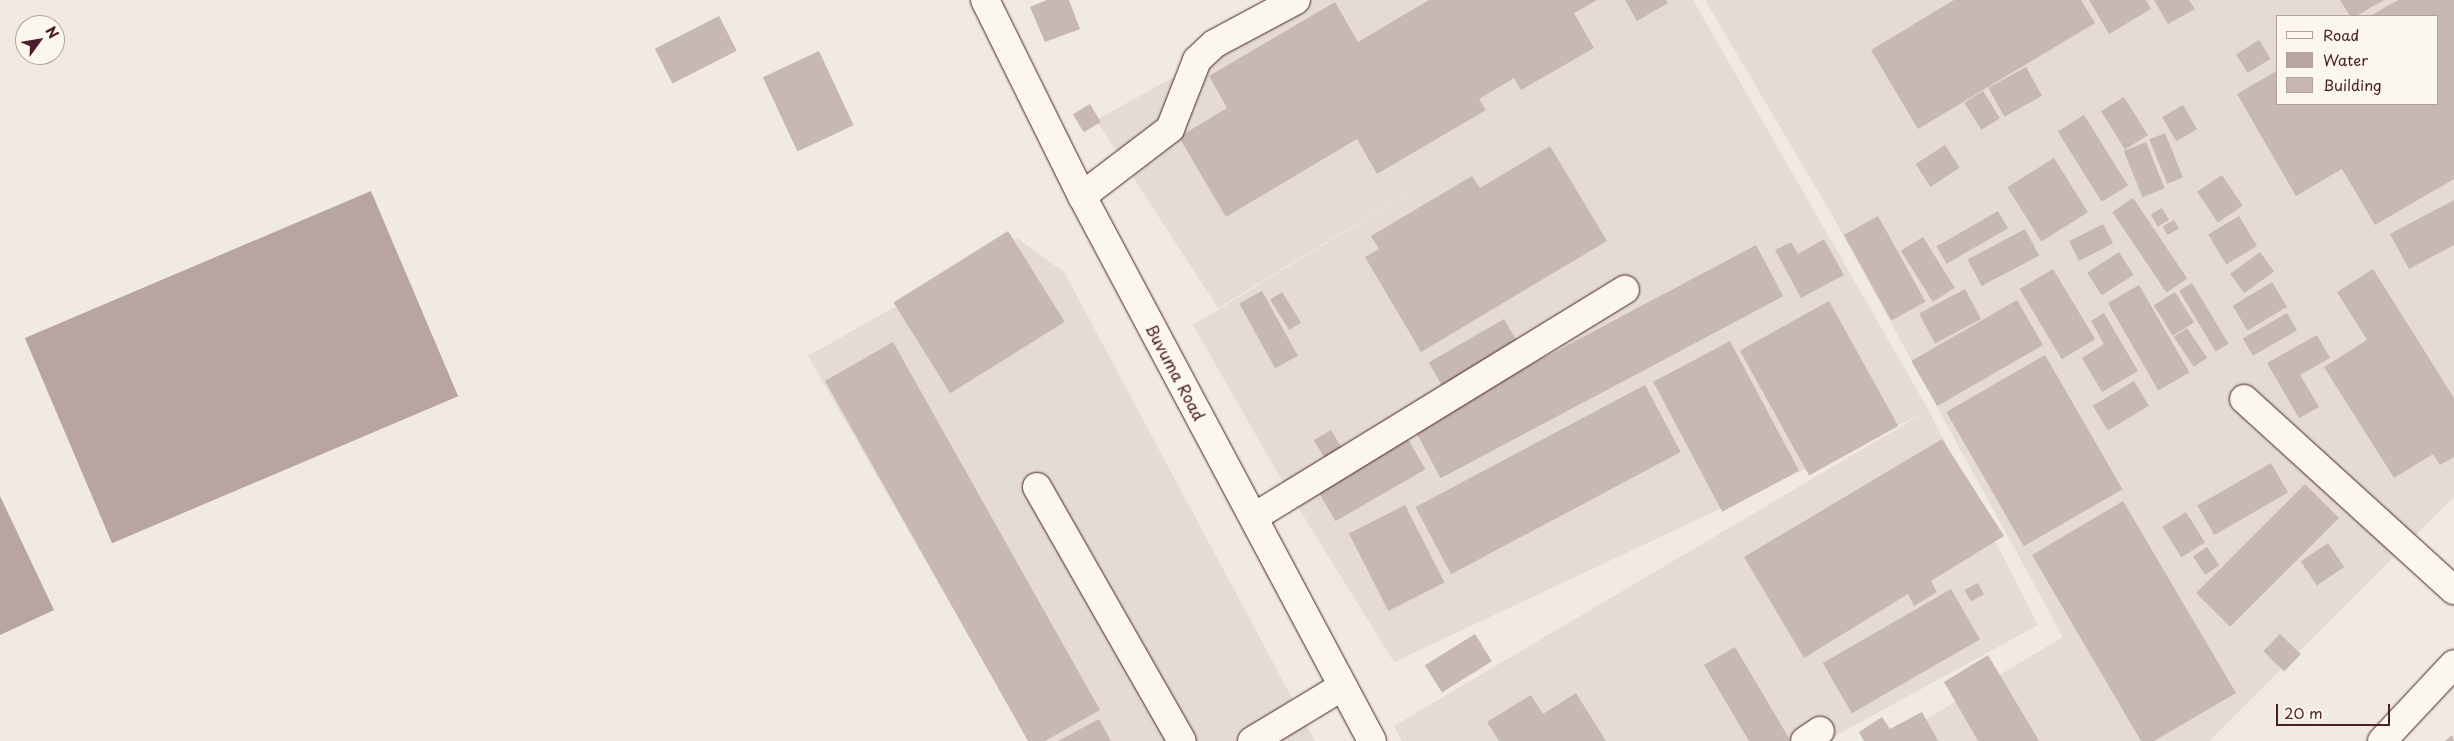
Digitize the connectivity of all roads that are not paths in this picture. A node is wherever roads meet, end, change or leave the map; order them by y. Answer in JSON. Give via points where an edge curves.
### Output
{"nodes":[{"id":1,"x":985,"y":0,"type":"edge"},
{"id":2,"x":1296,"y":0,"type":"edge"},
{"id":3,"x":1082,"y":196,"type":"junction"},
{"id":4,"x":1625,"y":290,"type":"dead end"},
{"id":5,"x":2244,"y":399,"type":"dead end"},
{"id":6,"x":1037,"y":487,"type":"dead end"},
{"id":7,"x":1254,"y":517,"type":"junction"},
{"id":8,"x":2454,"y":590,"type":"edge"},
{"id":9,"x":2454,"y":664,"type":"edge"},
{"id":10,"x":1343,"y":686,"type":"junction"},
{"id":11,"x":1182,"y":741,"type":"edge"},
{"id":12,"x":1252,"y":741,"type":"edge"},
{"id":13,"x":1372,"y":741,"type":"edge"},
{"id":14,"x":2382,"y":741,"type":"edge"}],
"edges":[{"from":1,"to":3,"type":"street","name":"Buvuma Road"},
{"from":2,"to":3,"type":"street","via":[[1214,44],[1197,60],[1170,129]]},
{"from":3,"to":7,"type":"street","name":"Buvuma Road"},
{"from":4,"to":7,"type":"street"},
{"from":5,"to":8,"type":"street"},
{"from":6,"to":11,"type":"street"},
{"from":7,"to":10,"type":"street","name":"Buvuma Road"},
{"from":9,"to":14,"type":"street"},
{"from":10,"to":12,"type":"street"},
{"from":10,"to":13,"type":"street","name":"Buvuma Road"}]}
